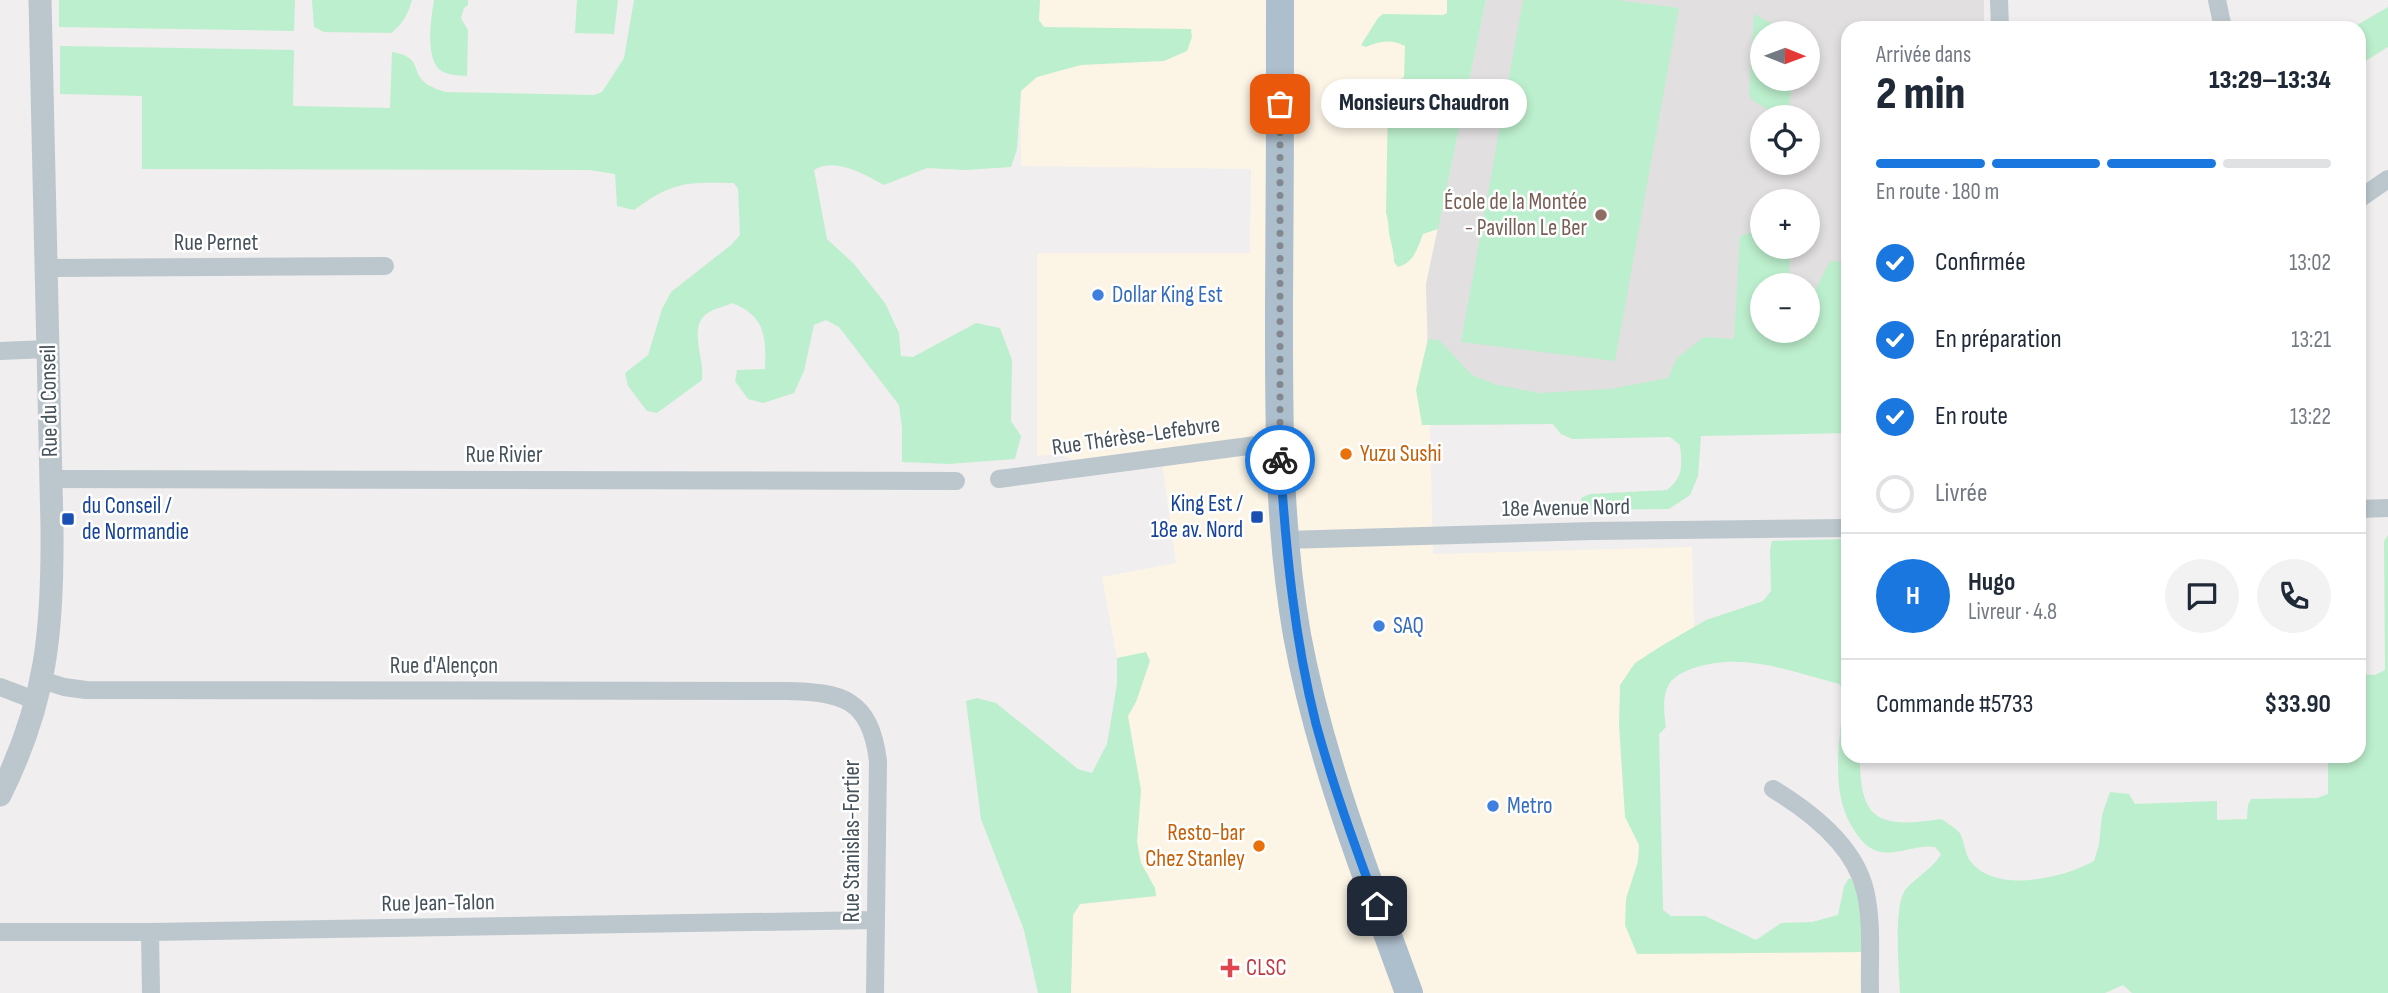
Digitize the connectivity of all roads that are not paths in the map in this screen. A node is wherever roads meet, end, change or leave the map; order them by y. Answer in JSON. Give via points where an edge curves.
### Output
{"nodes":[{"id":1,"x":40,"y":0,"type":"edge"},
{"id":2,"x":1280,"y":0,"type":"edge"},
{"id":3,"x":1999,"y":0,"type":"edge"},
{"id":4,"x":2217,"y":0,"type":"edge"},
{"id":5,"x":2000,"y":21,"type":"edge"},
{"id":6,"x":2222,"y":21,"type":"edge"},
{"id":7,"x":2388,"y":179,"type":"edge"},
{"id":8,"x":2366,"y":194,"type":"edge"},
{"id":9,"x":385,"y":266,"type":"dead end"},
{"id":10,"x":46,"y":268,"type":"junction"},
{"id":11,"x":48,"y":349,"type":"junction"},
{"id":12,"x":0,"y":351,"type":"edge"},
{"id":13,"x":1279,"y":442,"type":"junction"},
{"id":14,"x":51,"y":479,"type":"junction"},
{"id":15,"x":999,"y":479,"type":"dead end"},
{"id":16,"x":956,"y":481,"type":"dead end"},
{"id":17,"x":2388,"y":508,"type":"edge"},
{"id":18,"x":2366,"y":509,"type":"edge"},
{"id":19,"x":1841,"y":528,"type":"edge"},
{"id":20,"x":1285,"y":540,"type":"junction"},
{"id":21,"x":0,"y":687,"type":"edge"},
{"id":22,"x":39,"y":691,"type":"junction"},
{"id":23,"x":846,"y":699,"type":"joint"},
{"id":24,"x":1773,"y":789,"type":"dead end"},
{"id":25,"x":0,"y":794,"type":"edge"},
{"id":26,"x":876,"y":920,"type":"junction"},
{"id":27,"x":0,"y":932,"type":"edge"},
{"id":28,"x":150,"y":932,"type":"junction"},
{"id":29,"x":151,"y":993,"type":"edge"},
{"id":30,"x":875,"y":993,"type":"edge"},
{"id":31,"x":1409,"y":993,"type":"edge"},
{"id":32,"x":1870,"y":993,"type":"edge"}],
"edges":[{"from":1,"to":10,"type":"street","name":"Rue du Conseil"},
{"from":2,"to":13,"type":"main road"},
{"from":3,"to":5,"type":"street"},
{"from":4,"to":6,"type":"street"},
{"from":7,"to":8,"type":"street"},
{"from":9,"to":10,"type":"street","name":"Rue Pernet"},
{"from":10,"to":11,"type":"street","name":"Rue du Conseil"},
{"from":11,"to":12,"type":"street"},
{"from":11,"to":14,"type":"street","name":"Rue du Conseil"},
{"from":13,"to":15,"type":"street","name":"Rue Thérèse-Lefebvre"},
{"from":13,"to":20,"type":"main road"},
{"from":14,"to":16,"type":"street","name":"Rue Rivier"},
{"from":14,"to":22,"type":"street","name":"Rue du Conseil","via":[[52,609]]},
{"from":17,"to":18,"type":"street"},
{"from":19,"to":20,"type":"street","name":"18e Avenue Nord"},
{"from":20,"to":31,"type":"main road","via":[[1297,633],[1316,722],[1338,798]]},
{"from":21,"to":22,"type":"street","name":"Rue d'Alençon"},
{"from":22,"to":23,"type":"street","name":"Rue d'Alençon","via":[[64,687],[785,691]]},
{"from":22,"to":25,"type":"street","name":"Rue du Conseil","via":[[24,742]]},
{"from":23,"to":26,"type":"street","name":"Rue Stanislas-Fortier","via":[[868,720],[876,739]]},
{"from":24,"to":32,"type":"street","via":[[1834,836],[1859,872],[1868,914]]},
{"from":26,"to":28,"type":"street","name":"Rue Jean-Talon"},
{"from":26,"to":30,"type":"street","name":"Rue Stanislas-Fortier"},
{"from":27,"to":28,"type":"street","name":"Rue Jean-Talon"},
{"from":28,"to":29,"type":"street"}]}
